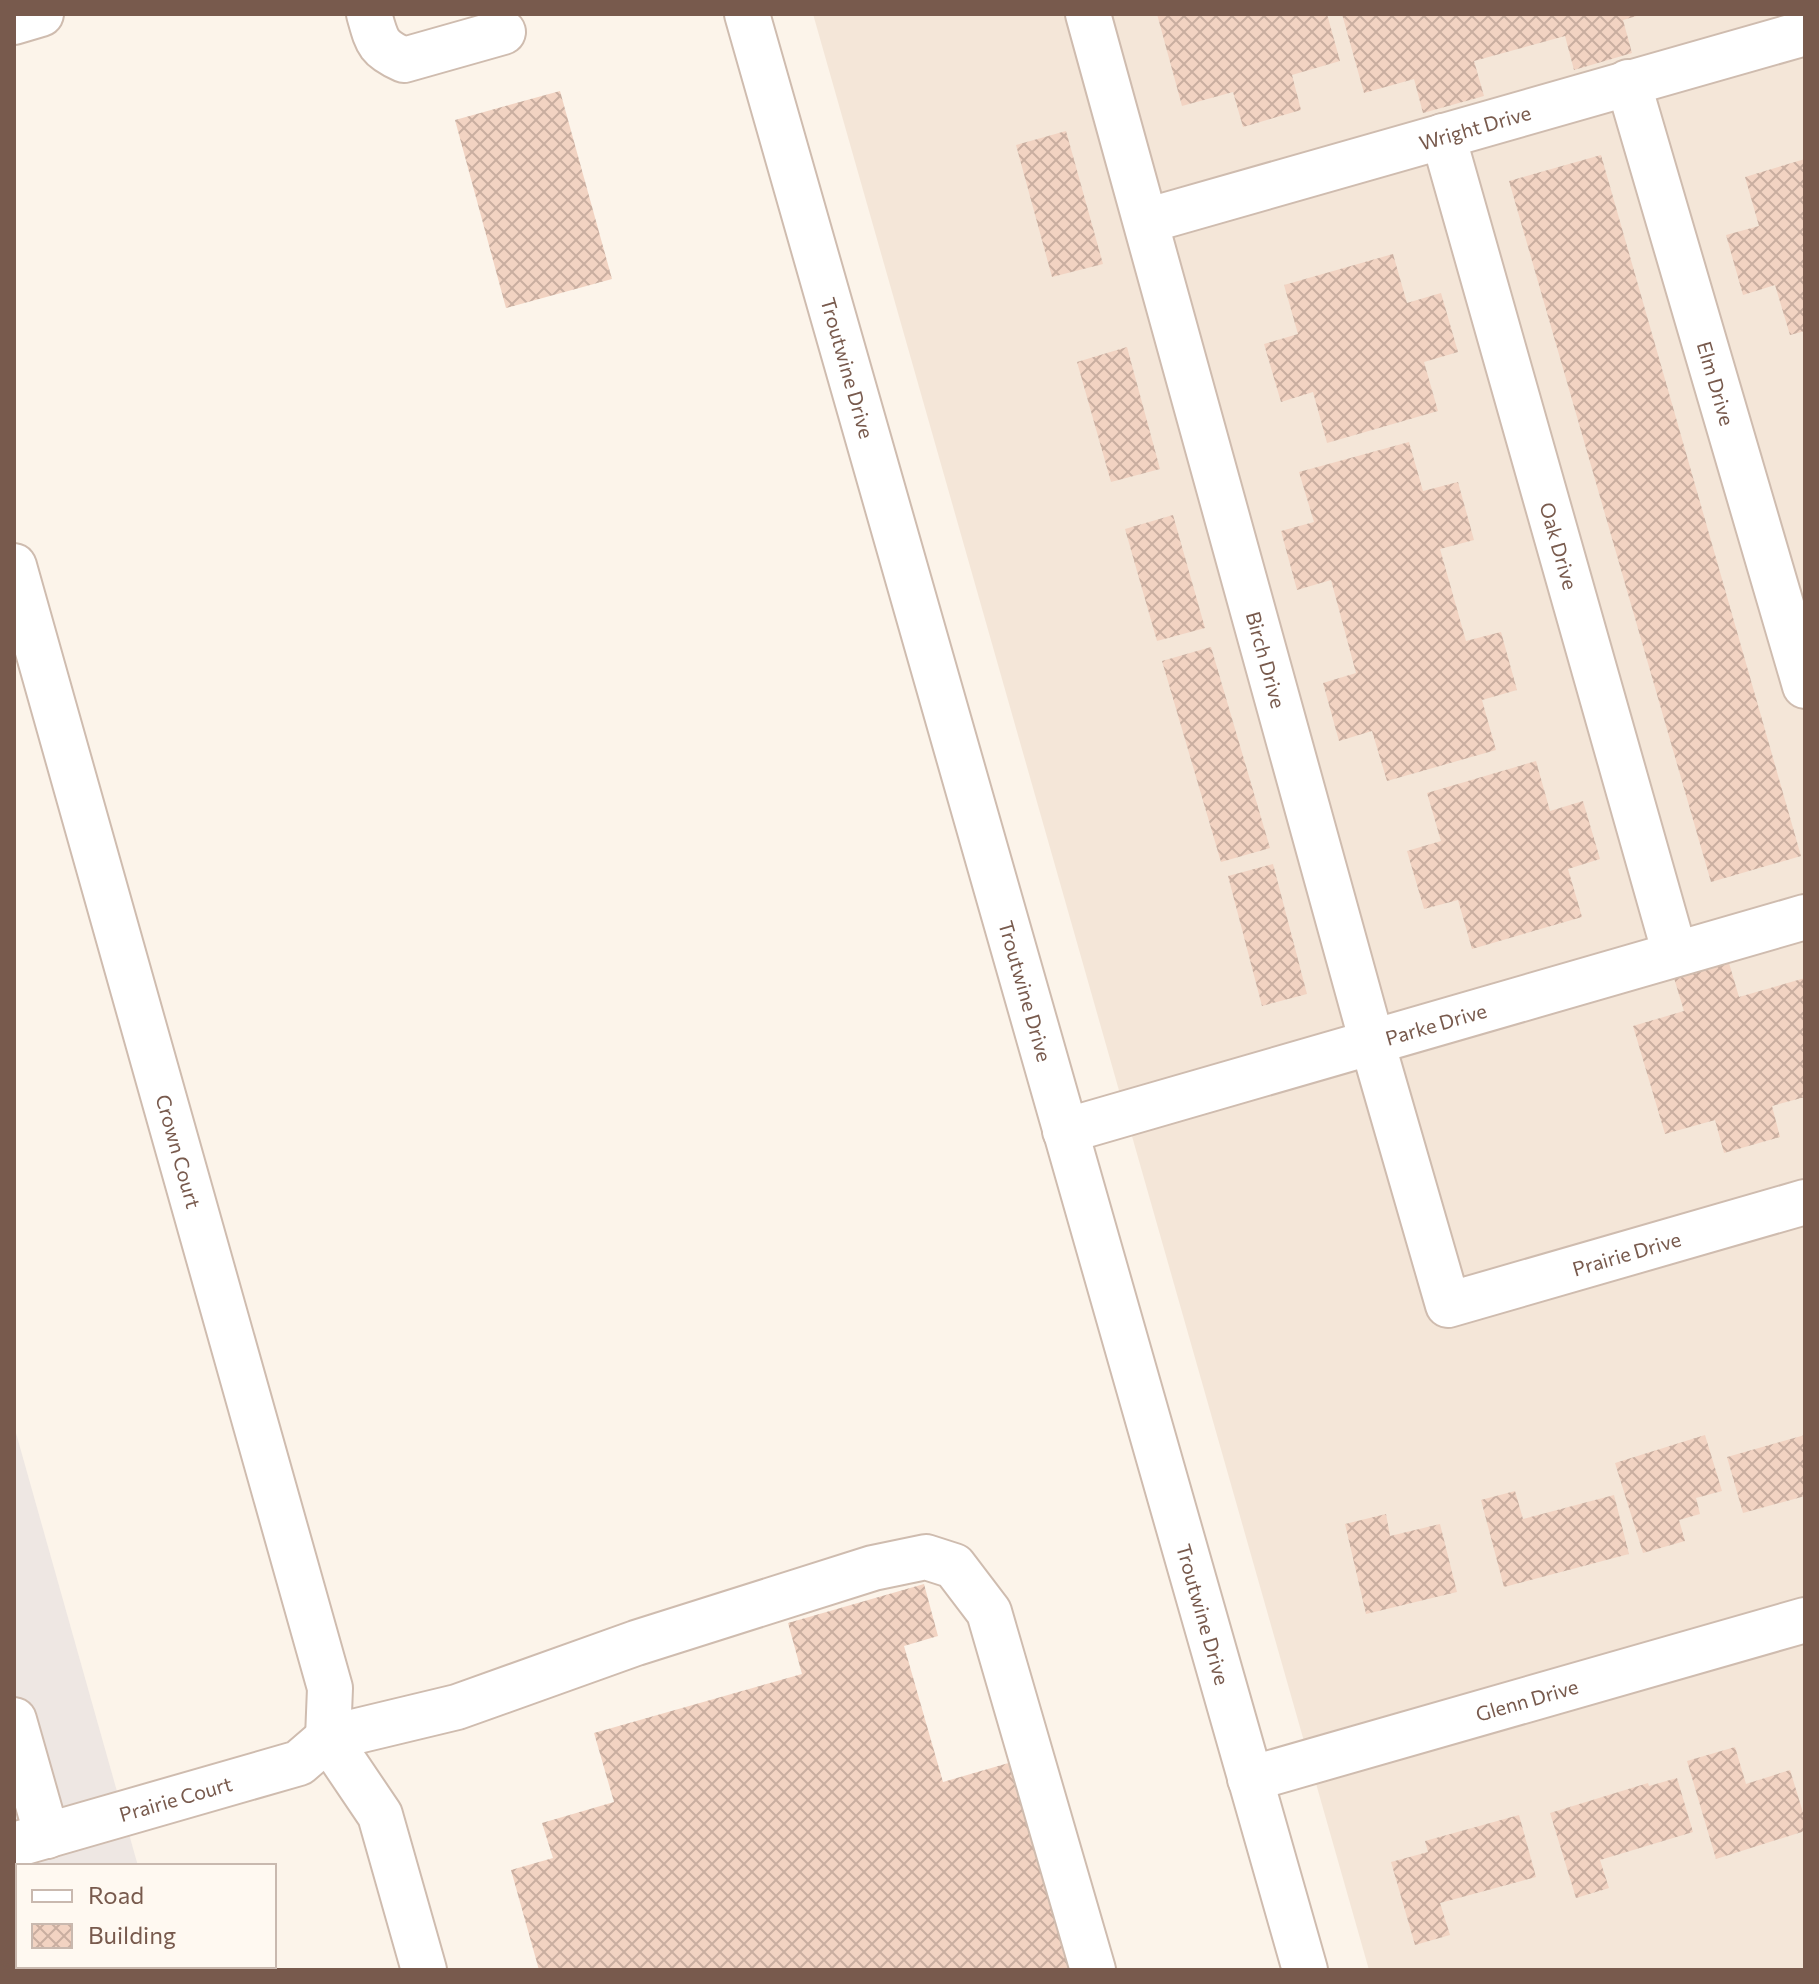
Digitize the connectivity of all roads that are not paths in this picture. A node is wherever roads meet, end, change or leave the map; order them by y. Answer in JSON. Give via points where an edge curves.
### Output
{"nodes":[{"id":1,"x":41,"y":14,"type":"edge"},
{"id":2,"x":369,"y":14,"type":"edge"},
{"id":3,"x":747,"y":14,"type":"edge"},
{"id":4,"x":1088,"y":14,"type":"edge"},
{"id":5,"x":14,"y":22,"type":"edge"},
{"id":6,"x":503,"y":32,"type":"dead end"},
{"id":7,"x":1805,"y":33,"type":"edge"},
{"id":8,"x":1628,"y":82,"type":"junction"},
{"id":9,"x":1443,"y":136,"type":"junction"},
{"id":10,"x":1146,"y":221,"type":"junction"},
{"id":11,"x":14,"y":566,"type":"edge"},
{"id":12,"x":1805,"y":686,"type":"edge"},
{"id":13,"x":1805,"y":917,"type":"edge"},
{"id":14,"x":1675,"y":954,"type":"junction"},
{"id":15,"x":1372,"y":1042,"type":"junction"},
{"id":16,"x":1065,"y":1131,"type":"junction"},
{"id":17,"x":1805,"y":1202,"type":"edge"},
{"id":18,"x":1448,"y":1305,"type":"joint"},
{"id":19,"x":1805,"y":1620,"type":"edge"},
{"id":20,"x":14,"y":1720,"type":"edge"},
{"id":21,"x":328,"y":1738,"type":"junction"},
{"id":22,"x":1250,"y":1779,"type":"junction"},
{"id":23,"x":49,"y":1844,"type":"edge"},
{"id":24,"x":424,"y":1970,"type":"edge"},
{"id":25,"x":1093,"y":1970,"type":"edge"},
{"id":26,"x":1305,"y":1970,"type":"edge"}],
"edges":[{"from":1,"to":5,"type":"street"},
{"from":2,"to":6,"type":"street","via":[[385,51],[404,60]]},
{"from":3,"to":16,"type":"street","name":"Troutwine Drive"},
{"from":4,"to":10,"type":"street","name":"Birch Drive"},
{"from":7,"to":8,"type":"street","name":"Wright Drive"},
{"from":8,"to":9,"type":"street","name":"Wright Drive"},
{"from":8,"to":12,"type":"street","name":"Elm Drive"},
{"from":9,"to":10,"type":"street","name":"Wright Drive"},
{"from":9,"to":14,"type":"street","name":"Oak Drive"},
{"from":10,"to":15,"type":"street","name":"Birch Drive"},
{"from":11,"to":21,"type":"street","name":"Crown Court","via":[[330,1688]]},
{"from":13,"to":14,"type":"street","name":"Parke Drive"},
{"from":14,"to":15,"type":"street","name":"Parke Drive"},
{"from":15,"to":16,"type":"street","name":"Parke Drive"},
{"from":15,"to":18,"type":"street","name":"Birch Drive"},
{"from":16,"to":22,"type":"street","name":"Troutwine Drive"},
{"from":17,"to":18,"type":"street","name":"Prairie Drive"},
{"from":19,"to":22,"type":"street","name":"Glenn Drive"},
{"from":20,"to":23,"type":"street"},
{"from":21,"to":23,"type":"street","name":"Prairie Court","via":[[299,1763]]},
{"from":21,"to":24,"type":"street","via":[[380,1815]]},
{"from":21,"to":25,"type":"street","via":[[457,1707],[636,1643],[873,1568],[926,1557],[954,1566],[989,1612]]},
{"from":22,"to":26,"type":"street","name":"Troutwine Drive"}]}
